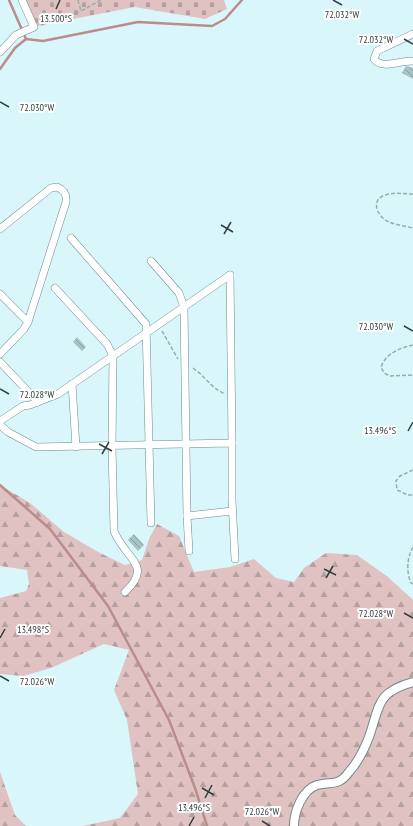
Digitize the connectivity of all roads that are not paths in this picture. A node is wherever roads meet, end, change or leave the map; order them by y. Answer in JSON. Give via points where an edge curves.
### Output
{"nodes":[{"id":1,"x":22,"y":0,"type":"edge"},
{"id":2,"x":413,"y":34,"type":"edge"},
{"id":3,"x":0,"y":52,"type":"edge"},
{"id":4,"x":413,"y":60,"type":"edge"},
{"id":5,"x":0,"y":229,"type":"edge"},
{"id":6,"x":71,"y":238,"type":"dead end"},
{"id":7,"x":151,"y":261,"type":"dead end"},
{"id":8,"x":55,"y":288,"type":"dead end"},
{"id":9,"x":0,"y":294,"type":"edge"},
{"id":10,"x":184,"y":307,"type":"junction"},
{"id":11,"x":28,"y":322,"type":"junction"},
{"id":12,"x":147,"y":333,"type":"junction"},
{"id":13,"x":0,"y":354,"type":"edge"},
{"id":14,"x":113,"y":356,"type":"junction"},
{"id":15,"x":0,"y":362,"type":"edge"},
{"id":16,"x":72,"y":384,"type":"junction"},
{"id":17,"x":38,"y":402,"type":"junction"},
{"id":18,"x":0,"y":422,"type":"edge"},
{"id":19,"x":0,"y":426,"type":"edge"},
{"id":20,"x":185,"y":443,"type":"junction"},
{"id":21,"x":232,"y":443,"type":"junction"},
{"id":22,"x":148,"y":444,"type":"junction"},
{"id":23,"x":76,"y":446,"type":"junction"},
{"id":24,"x":112,"y":446,"type":"junction"},
{"id":25,"x":232,"y":511,"type":"junction"},
{"id":26,"x":187,"y":516,"type":"junction"},
{"id":27,"x":151,"y":523,"type":"dead end"},
{"id":28,"x":189,"y":551,"type":"dead end"},
{"id":29,"x":235,"y":559,"type":"dead end"},
{"id":30,"x":125,"y":592,"type":"dead end"},
{"id":31,"x":413,"y":682,"type":"edge"},
{"id":32,"x":294,"y":826,"type":"edge"}],
"edges":[{"from":1,"to":3,"type":"street","via":[[34,28],[16,35]]},
{"from":2,"to":4,"type":"street","via":[[377,51],[374,59],[385,65]]},
{"from":5,"to":11,"type":"street","via":[[51,188],[57,187],[67,197]]},
{"from":6,"to":12,"type":"street","via":[[140,316],[146,324]]},
{"from":7,"to":10,"type":"street","via":[[179,293]]},
{"from":8,"to":14,"type":"street","via":[[107,344]]},
{"from":9,"to":11,"type":"street"},
{"from":10,"to":12,"type":"street"},
{"from":10,"to":20,"type":"street"},
{"from":10,"to":21,"type":"street","via":[[230,274]]},
{"from":11,"to":13,"type":"street"},
{"from":12,"to":14,"type":"street"},
{"from":12,"to":22,"type":"street"},
{"from":14,"to":16,"type":"street"},
{"from":14,"to":24,"type":"street"},
{"from":15,"to":17,"type":"street"},
{"from":16,"to":17,"type":"street","via":[[58,394]]},
{"from":16,"to":23,"type":"street"},
{"from":17,"to":18,"type":"street","via":[[23,406]]},
{"from":19,"to":23,"type":"street","via":[[36,447]]},
{"from":20,"to":21,"type":"street"},
{"from":20,"to":22,"type":"street"},
{"from":20,"to":26,"type":"street"},
{"from":21,"to":25,"type":"street"},
{"from":22,"to":24,"type":"street"},
{"from":22,"to":27,"type":"street"},
{"from":23,"to":24,"type":"street"},
{"from":24,"to":30,"type":"street","via":[[114,531],[138,568],[134,583]]},
{"from":25,"to":26,"type":"street"},
{"from":25,"to":29,"type":"street"},
{"from":26,"to":28,"type":"street"},
{"from":31,"to":32,"type":"street","via":[[399,686],[382,698],[375,712],[369,737],[354,767],[343,781],[316,786],[304,796],[295,813]]}]}
